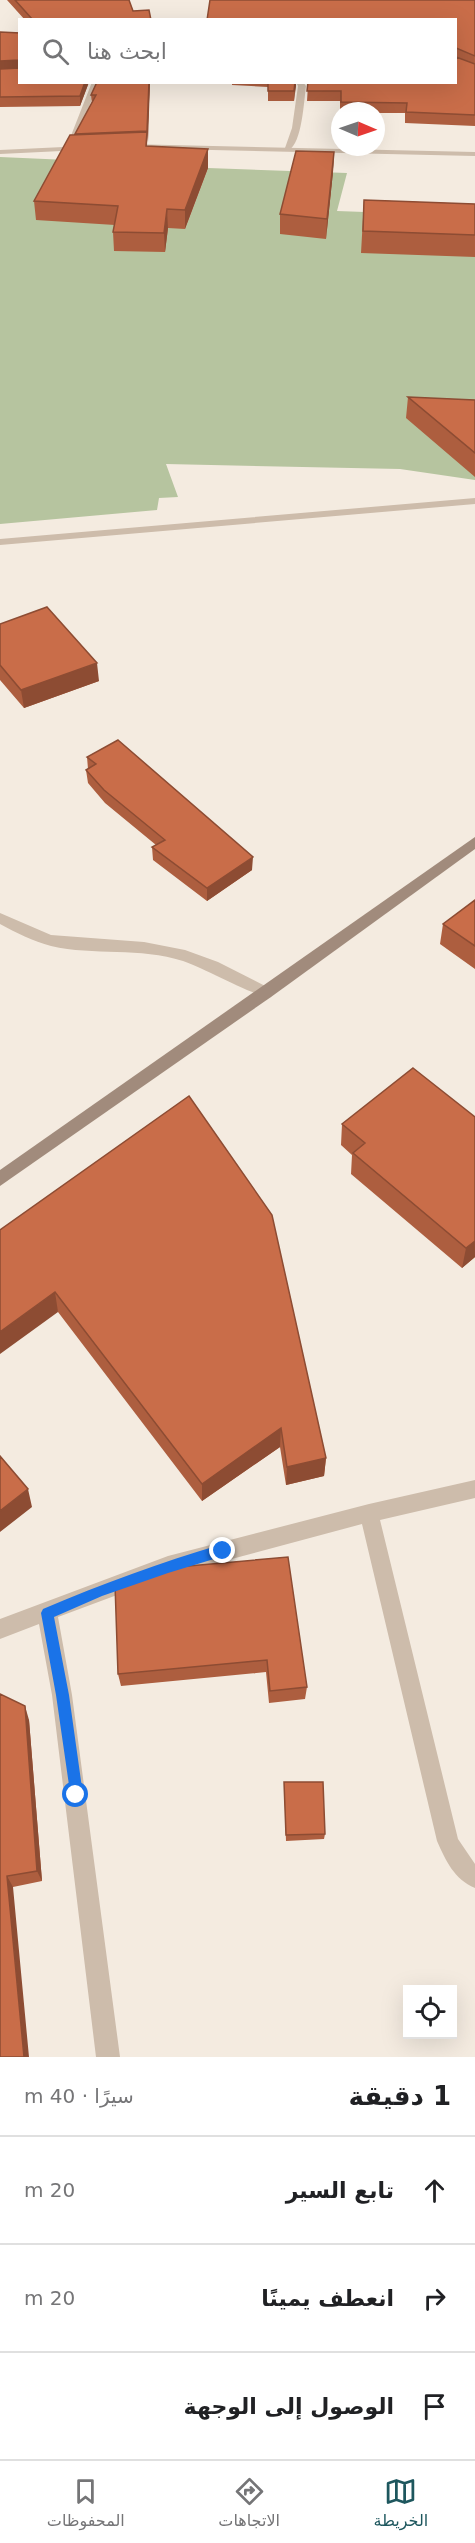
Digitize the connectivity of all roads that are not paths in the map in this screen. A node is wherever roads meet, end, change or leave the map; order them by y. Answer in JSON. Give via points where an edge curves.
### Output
{"nodes":[{"id":1,"x":95,"y":84,"type":"edge"},
{"id":2,"x":300,"y":84,"type":"edge"},
{"id":3,"x":118,"y":146,"type":"edge"},
{"id":4,"x":90,"y":147,"type":"edge"},
{"id":5,"x":289,"y":148,"type":"junction"},
{"id":6,"x":68,"y":149,"type":"junction"},
{"id":7,"x":0,"y":152,"type":"edge"},
{"id":8,"x":475,"y":154,"type":"edge"},
{"id":9,"x":475,"y":501,"type":"edge"},
{"id":10,"x":0,"y":542,"type":"edge"},
{"id":11,"x":475,"y":842,"type":"edge"},
{"id":12,"x":0,"y":918,"type":"edge"},
{"id":13,"x":266,"y":993,"type":"junction"},
{"id":14,"x":0,"y":1179,"type":"edge"},
{"id":15,"x":475,"y":1489,"type":"edge"},
{"id":16,"x":369,"y":1513,"type":"junction"},
{"id":17,"x":47,"y":1613,"type":"junction"},
{"id":18,"x":0,"y":1629,"type":"edge"},
{"id":19,"x":475,"y":1877,"type":"edge"},
{"id":20,"x":108,"y":2057,"type":"edge"}],
"edges":[{"from":1,"to":6,"type":"street"},
{"from":2,"to":5,"type":"street","via":[[296,128]]},
{"from":3,"to":5,"type":"street"},
{"from":4,"to":6,"type":"street"},
{"from":5,"to":8,"type":"street"},
{"from":6,"to":7,"type":"street"},
{"from":9,"to":10,"type":"street"},
{"from":11,"to":13,"type":"main road"},
{"from":12,"to":13,"type":"street","via":[[59,942],[182,954]]},
{"from":13,"to":14,"type":"main road"},
{"from":15,"to":16,"type":"street"},
{"from":16,"to":17,"type":"street","via":[[168,1566]]},
{"from":16,"to":19,"type":"street","via":[[448,1841],[457,1859]]},
{"from":17,"to":18,"type":"street"},
{"from":17,"to":20,"type":"street","via":[[62,1695]]}]}
